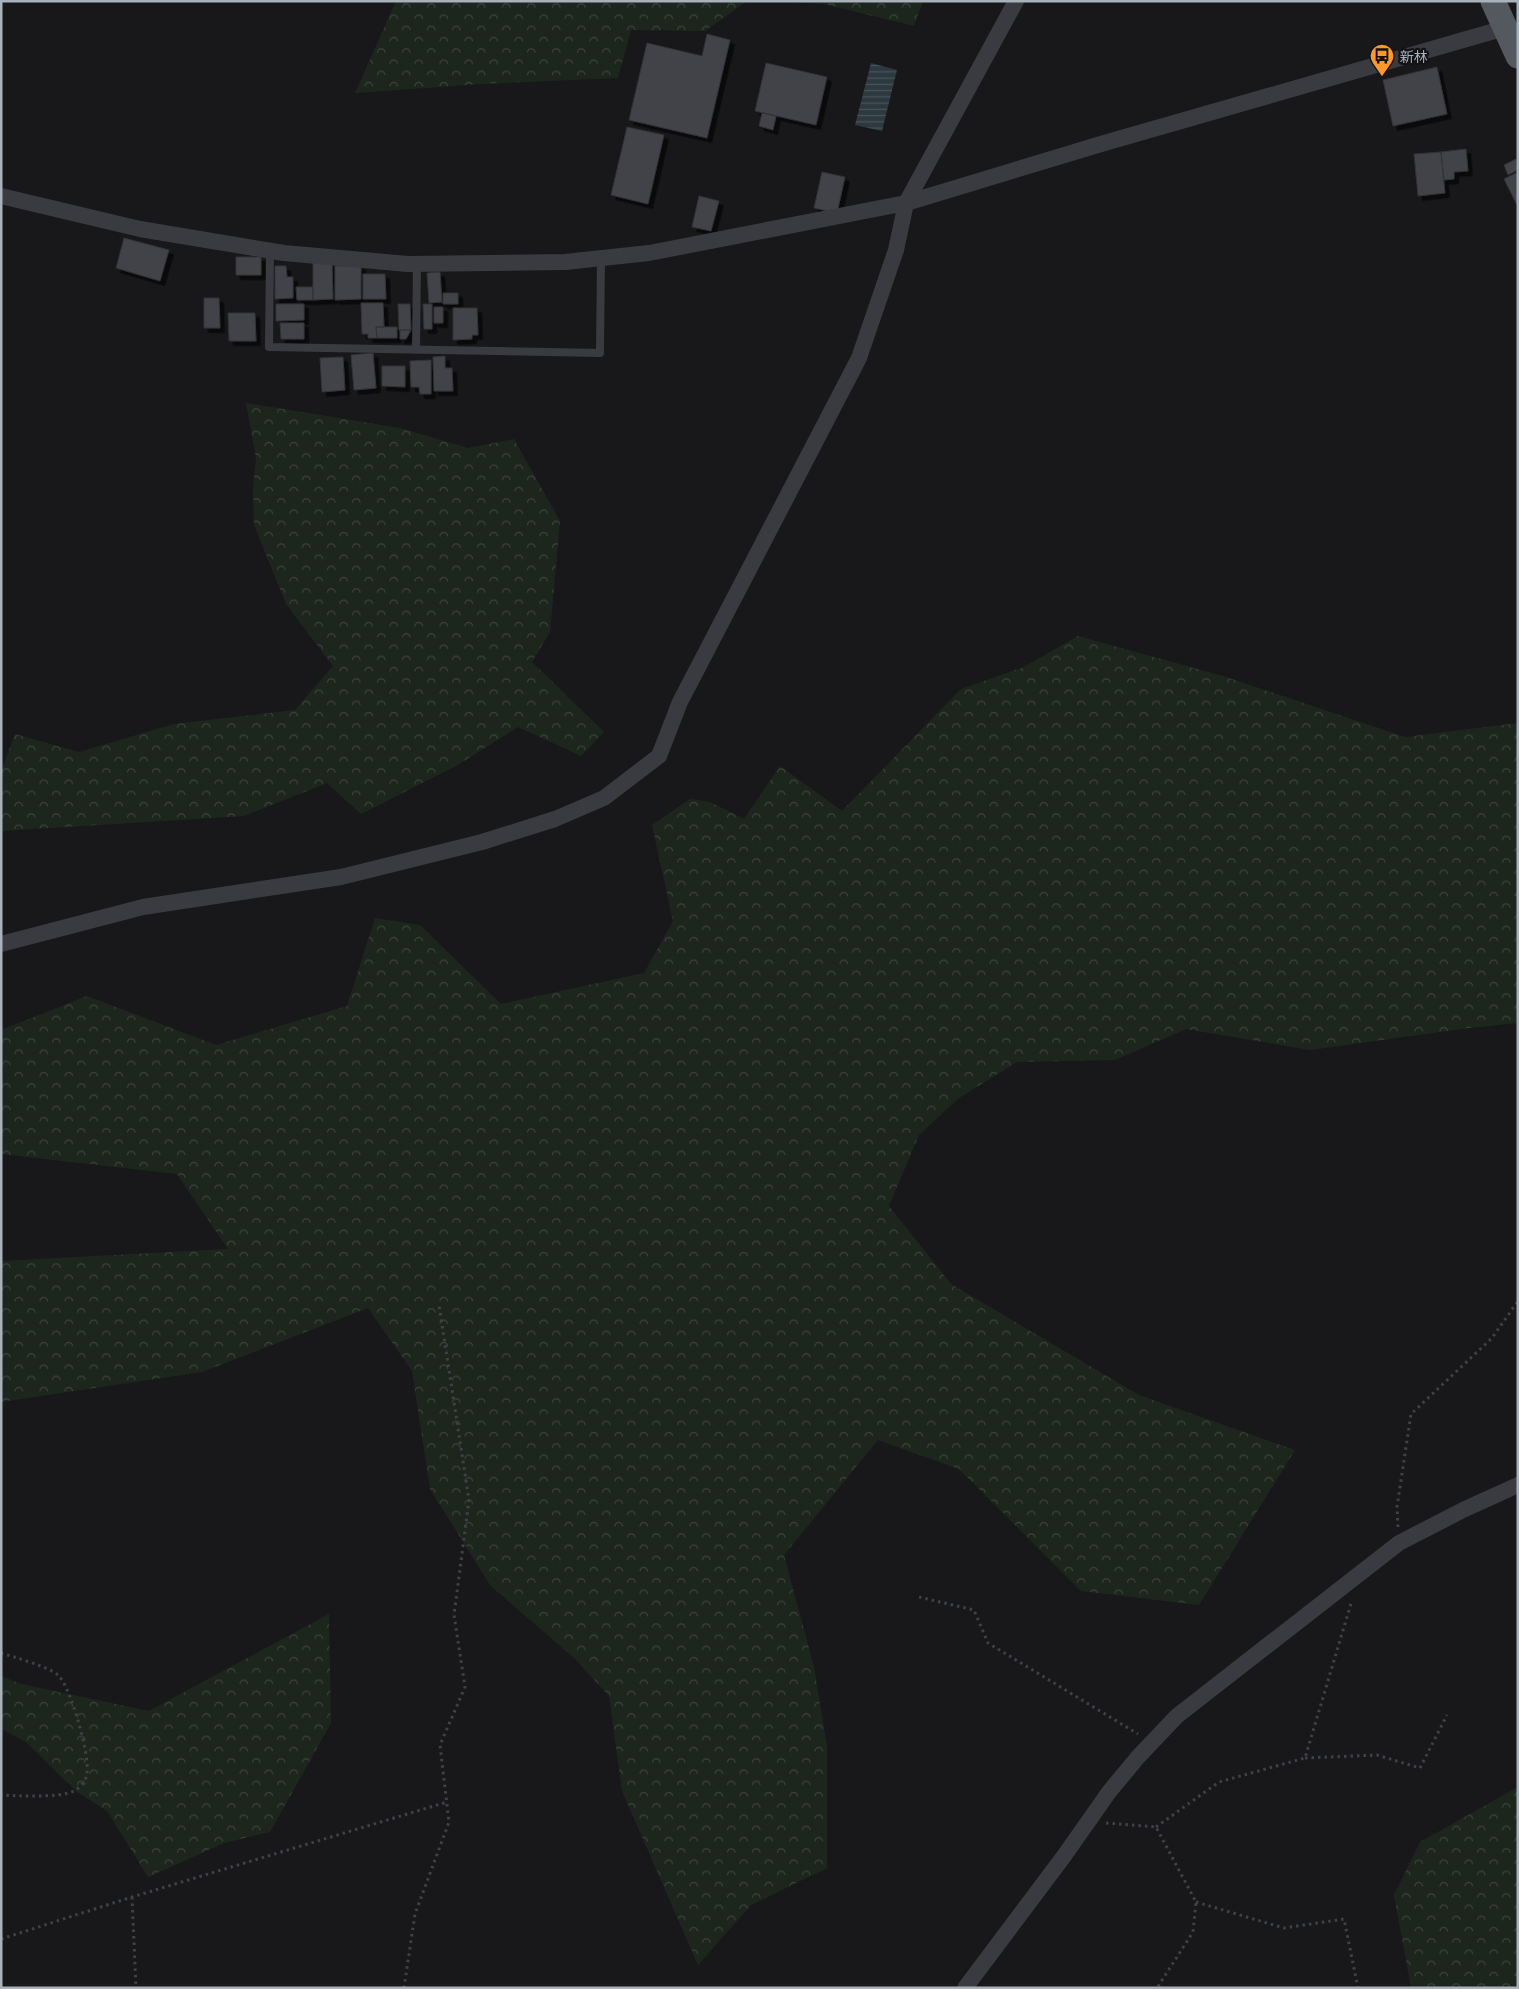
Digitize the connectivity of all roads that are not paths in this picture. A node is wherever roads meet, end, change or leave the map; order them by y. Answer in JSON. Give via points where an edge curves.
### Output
{"nodes":[{"id":1,"x":1016,"y":1,"type":"edge"},
{"id":2,"x":1493,"y":1,"type":"edge"},
{"id":3,"x":1506,"y":28,"type":"junction"},
{"id":4,"x":1518,"y":56,"type":"edge"},
{"id":5,"x":1,"y":196,"type":"edge"},
{"id":6,"x":906,"y":203,"type":"junction"},
{"id":7,"x":270,"y":251,"type":"junction"},
{"id":8,"x":601,"y":258,"type":"junction"},
{"id":9,"x":417,"y":264,"type":"junction"},
{"id":10,"x":416,"y":350,"type":"junction"},
{"id":11,"x":1,"y":944,"type":"edge"},
{"id":12,"x":1518,"y":1485,"type":"edge"},
{"id":13,"x":965,"y":1988,"type":"edge"}],
"edges":[{"from":1,"to":6,"type":"street"},
{"from":2,"to":3,"type":"main road"},
{"from":3,"to":4,"type":"main road"},
{"from":3,"to":6,"type":"street"},
{"from":5,"to":7,"type":"street","via":[[140,229]]},
{"from":6,"to":8,"type":"street","via":[[649,253]]},
{"from":6,"to":11,"type":"street","via":[[896,250],[859,358],[680,702],[660,756],[604,798],[555,819],[482,842],[341,877],[143,907]]},
{"from":7,"to":9,"type":"street"},
{"from":7,"to":10,"type":"lane","via":[[269,347]]},
{"from":8,"to":9,"type":"street","via":[[565,262]]},
{"from":8,"to":10,"type":"lane","via":[[600,352]]},
{"from":9,"to":10,"type":"lane"},
{"from":12,"to":13,"type":"street","via":[[1399,1543],[1177,1716],[1109,1792]]}]}
